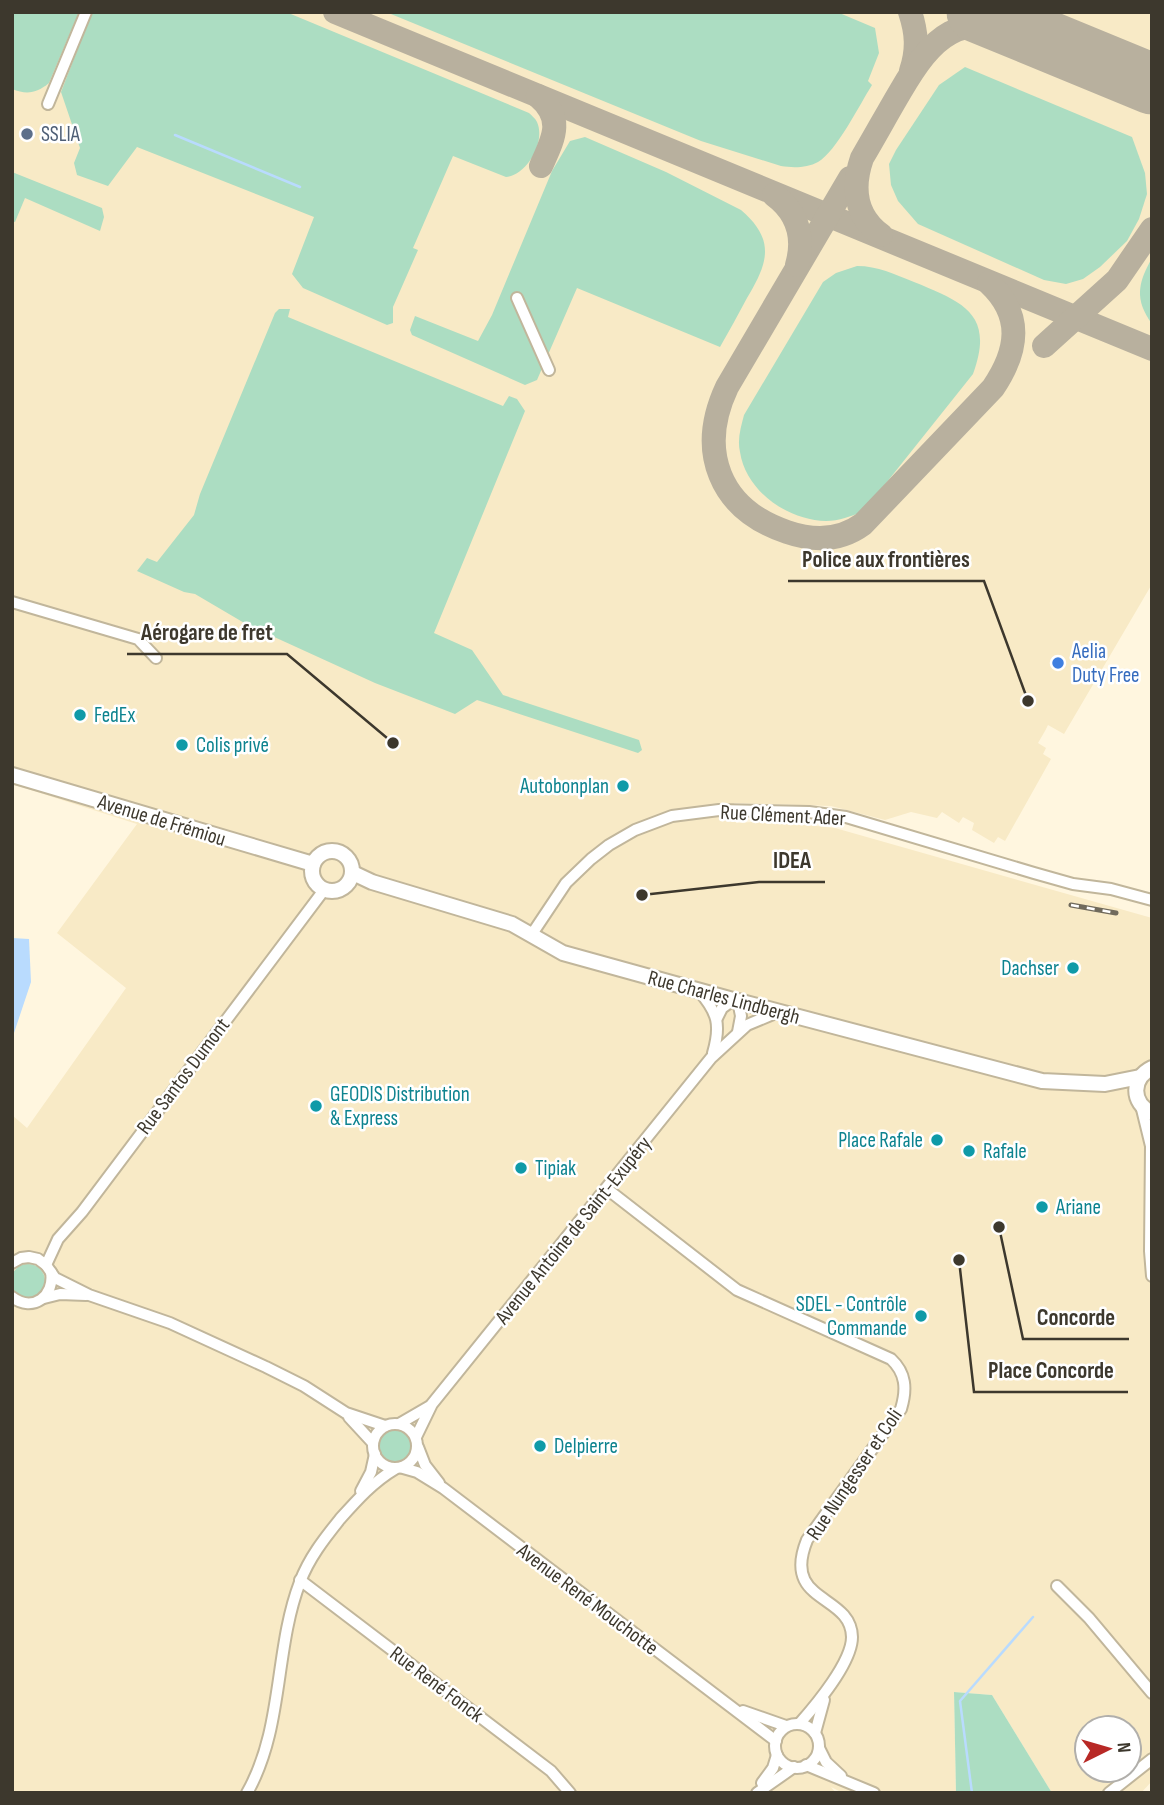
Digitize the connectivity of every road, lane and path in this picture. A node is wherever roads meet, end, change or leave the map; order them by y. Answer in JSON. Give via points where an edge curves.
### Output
{"nodes":[{"id":1,"x":86,"y":12,"type":"edge"},
{"id":2,"x":48,"y":104,"type":"dead end"},
{"id":3,"x":517,"y":298,"type":"dead end"},
{"id":4,"x":549,"y":370,"type":"dead end"},
{"id":5,"x":12,"y":602,"type":"edge"},
{"id":6,"x":156,"y":658,"type":"dead end"},
{"id":7,"x":12,"y":775,"type":"edge"},
{"id":8,"x":313,"y":864,"type":"junction"},
{"id":9,"x":353,"y":873,"type":"junction"},
{"id":10,"x":324,"y":890,"type":"junction"},
{"id":11,"x":1152,"y":902,"type":"edge"},
{"id":12,"x":532,"y":934,"type":"junction"},
{"id":13,"x":698,"y":990,"type":"junction"},
{"id":14,"x":736,"y":1000,"type":"junction"},
{"id":15,"x":778,"y":1012,"type":"junction"},
{"id":16,"x":717,"y":1018,"type":"junction"},
{"id":17,"x":738,"y":1031,"type":"junction"},
{"id":18,"x":712,"y":1056,"type":"junction"},
{"id":19,"x":1146,"y":1072,"type":"edge"},
{"id":20,"x":1105,"y":1084,"type":"junction"},
{"id":21,"x":1143,"y":1105,"type":"edge"},
{"id":22,"x":1151,"y":1145,"type":"edge"},
{"id":23,"x":607,"y":1189,"type":"junction"},
{"id":24,"x":58,"y":1239,"type":"junction"},
{"id":25,"x":29,"y":1256,"type":"junction"},
{"id":26,"x":12,"y":1264,"type":"edge"},
{"id":27,"x":49,"y":1268,"type":"junction"},
{"id":28,"x":1152,"y":1276,"type":"edge"},
{"id":29,"x":89,"y":1295,"type":"junction"},
{"id":30,"x":12,"y":1297,"type":"edge"},
{"id":31,"x":44,"y":1298,"type":"junction"},
{"id":32,"x":432,"y":1404,"type":"junction"},
{"id":33,"x":346,"y":1413,"type":"junction"},
{"id":34,"x":399,"y":1424,"type":"junction"},
{"id":35,"x":385,"y":1426,"type":"junction"},
{"id":36,"x":417,"y":1442,"type":"junction"},
{"id":37,"x":374,"y":1449,"type":"junction"},
{"id":38,"x":399,"y":1468,"type":"junction"},
{"id":39,"x":443,"y":1488,"type":"junction"},
{"id":40,"x":357,"y":1499,"type":"junction"},
{"id":41,"x":300,"y":1580,"type":"junction"},
{"id":42,"x":1057,"y":1586,"type":"dead end"},
{"id":43,"x":827,"y":1691,"type":"junction"},
{"id":44,"x":1152,"y":1693,"type":"edge"},
{"id":45,"x":733,"y":1708,"type":"junction"},
{"id":46,"x":800,"y":1723,"type":"junction"},
{"id":47,"x":786,"y":1726,"type":"junction"},
{"id":48,"x":815,"y":1733,"type":"junction"},
{"id":49,"x":776,"y":1741,"type":"junction"},
{"id":50,"x":819,"y":1748,"type":"junction"},
{"id":51,"x":777,"y":1755,"type":"junction"},
{"id":52,"x":1152,"y":1759,"type":"edge"},
{"id":53,"x":806,"y":1765,"type":"junction"},
{"id":54,"x":794,"y":1768,"type":"junction"},
{"id":55,"x":852,"y":1783,"type":"junction"},
{"id":56,"x":247,"y":1793,"type":"edge"},
{"id":57,"x":570,"y":1793,"type":"edge"},
{"id":58,"x":756,"y":1793,"type":"edge"},
{"id":59,"x":874,"y":1793,"type":"edge"},
{"id":60,"x":1109,"y":1793,"type":"edge"}],
"edges":[{"from":1,"to":2,"type":"street"},
{"from":3,"to":4,"type":"street"},
{"from":5,"to":6,"type":"street","via":[[138,639]]},
{"from":7,"to":8,"type":"main road","name":"Avenue de Frémiou"},
{"from":8,"to":9,"type":"main road","via":[[327,851],[340,852],[350,860]]},
{"from":8,"to":10,"type":"main road","via":[[313,876]]},
{"from":9,"to":10,"type":"main road","via":[[343,889]]},
{"from":9,"to":12,"type":"main road","name":"Rue Charles Lindbergh"},
{"from":10,"to":24,"type":"street","name":"Rue Santos Dumont"},
{"from":11,"to":12,"type":"street","name":"Rue Clément Ader","via":[[1073,884],[846,817],[704,811],[657,821],[609,845],[566,883]]},
{"from":12,"to":13,"type":"main road","name":"Rue Charles Lindbergh","via":[[563,953]]},
{"from":13,"to":14,"type":"main road","name":"Rue Charles Lindbergh"},
{"from":13,"to":16,"type":"street"},
{"from":14,"to":15,"type":"main road","name":"Rue Charles Lindbergh"},
{"from":14,"to":16,"type":"street","via":[[722,1008]]},
{"from":14,"to":17,"type":"street","via":[[741,1016]]},
{"from":15,"to":17,"type":"street","name":"Avenue Antoine de Saint-Exupéry"},
{"from":15,"to":20,"type":"main road","name":"Rue Charles Lindbergh","via":[[1026,1078]]},
{"from":16,"to":18,"type":"street"},
{"from":17,"to":18,"type":"street","name":"Avenue Antoine de Saint-Exupéry"},
{"from":18,"to":23,"type":"street","name":"Avenue Antoine de Saint-Exupéry"},
{"from":19,"to":20,"type":"main road","name":"Rue Charles Lindbergh"},
{"from":19,"to":21,"type":"main road","via":[[1137,1083]]},
{"from":20,"to":21,"type":"main road","name":"Rue Charles Lindbergh"},
{"from":21,"to":22,"type":"street"},
{"from":22,"to":28,"type":"street"},
{"from":23,"to":32,"type":"street","name":"Avenue Antoine de Saint-Exupéry"},
{"from":23,"to":43,"type":"street","name":"Rue Nungesser et Coli","via":[[737,1290],[891,1359],[902,1374],[905,1397],[901,1409],[802,1552],[800,1572],[805,1581],[843,1616],[851,1630],[849,1651]]},
{"from":24,"to":25,"type":"street"},
{"from":24,"to":27,"type":"street","name":"Rue Santos Dumont"},
{"from":25,"to":26,"type":"street"},
{"from":25,"to":27,"type":"street"},
{"from":27,"to":29,"type":"street","via":[[55,1278]]},
{"from":27,"to":31,"type":"street","name":"Rue Santos Dumont","via":[[52,1280]]},
{"from":29,"to":31,"type":"street"},
{"from":29,"to":33,"type":"street","via":[[230,1350]]},
{"from":30,"to":31,"type":"street","via":[[30,1304]]},
{"from":32,"to":34,"type":"street","name":"Avenue Antoine de Saint-Exupéry"},
{"from":32,"to":36,"type":"street","name":"Avenue Antoine de Saint-Exupéry"},
{"from":33,"to":35,"type":"street"},
{"from":33,"to":37,"type":"street"},
{"from":34,"to":35,"type":"street"},
{"from":34,"to":36,"type":"street","via":[[412,1431]]},
{"from":35,"to":37,"type":"street"},
{"from":36,"to":38,"type":"street","via":[[414,1459]]},
{"from":36,"to":39,"type":"street","name":"Avenue René Mouchotte","via":[[425,1465]]},
{"from":37,"to":38,"type":"street","via":[[381,1464]]},
{"from":37,"to":40,"type":"street","via":[[371,1472]]},
{"from":38,"to":39,"type":"street","name":"Avenue René Mouchotte","via":[[417,1472]]},
{"from":38,"to":40,"type":"street"},
{"from":39,"to":45,"type":"street","name":"Avenue René Mouchotte"},
{"from":40,"to":41,"type":"street","via":[[317,1546]]},
{"from":41,"to":56,"type":"street","via":[[287,1626],[267,1746]]},
{"from":41,"to":57,"type":"street","name":"Rue René Fonck","via":[[551,1771]]},
{"from":42,"to":44,"type":"street"},
{"from":43,"to":46,"type":"street","name":"Rue Nungesser et Coli"},
{"from":43,"to":48,"type":"street","name":"Rue Nungesser et Coli"},
{"from":45,"to":47,"type":"street","name":"Avenue René Mouchotte"},
{"from":45,"to":49,"type":"street","name":"Avenue René Mouchotte"},
{"from":46,"to":47,"type":"street"},
{"from":46,"to":48,"type":"street"},
{"from":47,"to":49,"type":"street"},
{"from":48,"to":50,"type":"street"},
{"from":49,"to":51,"type":"street"},
{"from":50,"to":53,"type":"street"},
{"from":50,"to":55,"type":"street","via":[[830,1767]]},
{"from":51,"to":54,"type":"street"},
{"from":51,"to":58,"type":"street"},
{"from":52,"to":60,"type":"street"},
{"from":53,"to":54,"type":"street"},
{"from":53,"to":55,"type":"street"},
{"from":54,"to":58,"type":"street"},
{"from":55,"to":59,"type":"street"}]}
